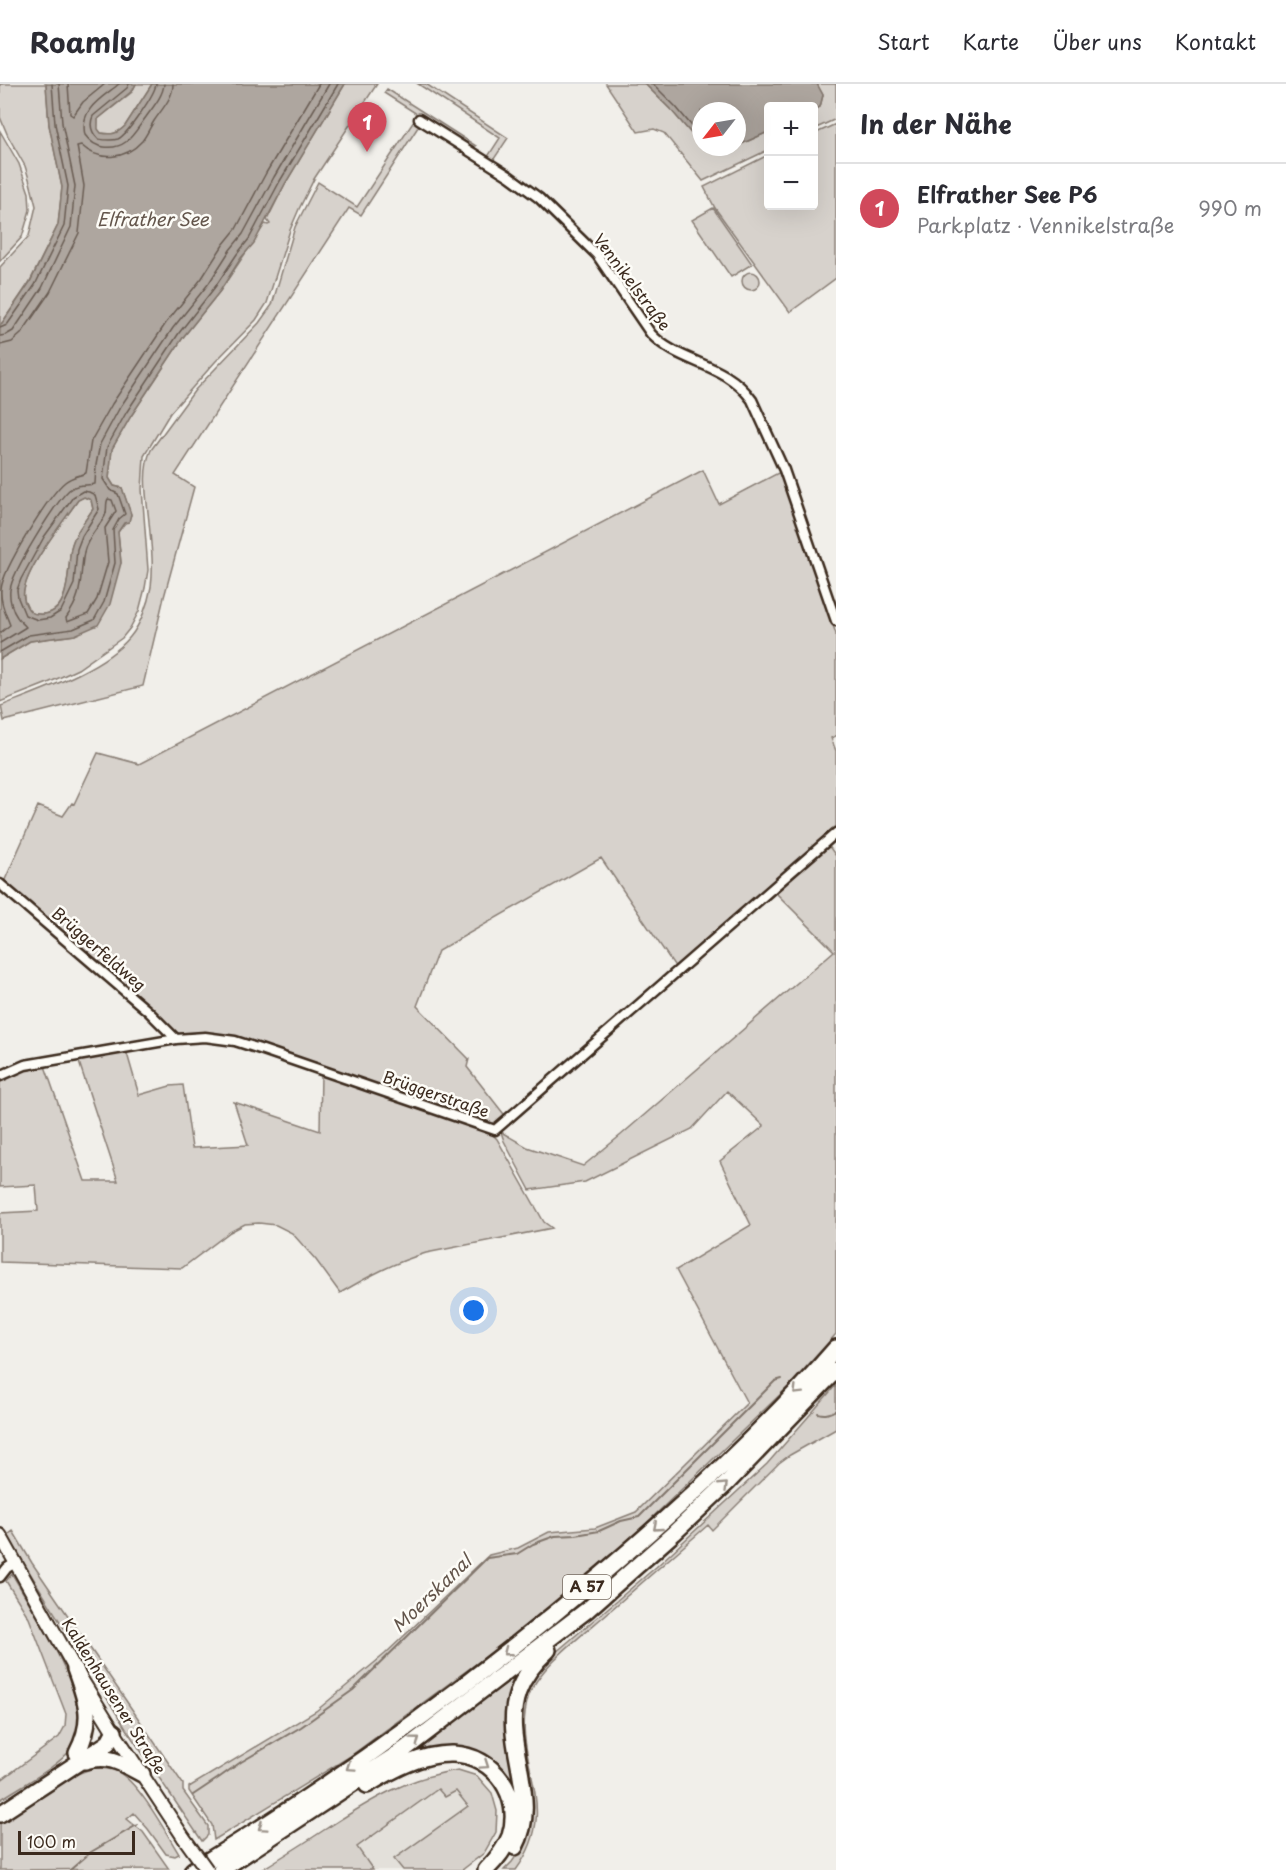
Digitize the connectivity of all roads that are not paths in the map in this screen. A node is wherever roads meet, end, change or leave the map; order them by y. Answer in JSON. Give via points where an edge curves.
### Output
{"nodes":[{"id":1,"x":419,"y":119,"type":"dead end"},
{"id":2,"x":836,"y":621,"type":"edge"},
{"id":3,"x":836,"y":833,"type":"edge"},
{"id":4,"x":0,"y":884,"type":"edge"},
{"id":5,"x":176,"y":1038,"type":"junction"},
{"id":6,"x":0,"y":1076,"type":"edge"},
{"id":7,"x":836,"y":1348,"type":"edge"},
{"id":8,"x":836,"y":1370,"type":"edge"},
{"id":9,"x":0,"y":1535,"type":"edge"},
{"id":10,"x":15,"y":1563,"type":"junction"},
{"id":11,"x":0,"y":1577,"type":"edge"},
{"id":12,"x":587,"y":1610,"type":"junction"},
{"id":13,"x":75,"y":1669,"type":"junction"},
{"id":14,"x":114,"y":1732,"type":"junction"},
{"id":15,"x":75,"y":1759,"type":"junction"},
{"id":16,"x":142,"y":1774,"type":"junction"},
{"id":17,"x":0,"y":1807,"type":"edge"},
{"id":18,"x":0,"y":1814,"type":"edge"},
{"id":19,"x":298,"y":1821,"type":"junction"},
{"id":20,"x":193,"y":1870,"type":"edge"},
{"id":21,"x":207,"y":1870,"type":"edge"},
{"id":22,"x":221,"y":1870,"type":"edge"},
{"id":23,"x":486,"y":1870,"type":"edge"},
{"id":24,"x":496,"y":1870,"type":"edge"}],
"edges":[{"from":1,"to":2,"type":"street","name":"Vennikelstraße","via":[[509,176],[543,203],[597,255],[659,343],[720,371],[752,400],[784,470]]},
{"from":3,"to":5,"type":"street","name":"Brüggerstraße","via":[[495,1130],[234,1041]]},
{"from":4,"to":5,"type":"street","name":"Brüggerfeldweg"},
{"from":5,"to":6,"type":"street","name":"Brüggerstraße","via":[[25,1065]]},
{"from":7,"to":20,"type":"highway","number":"A 57","one_way":true,"via":[[709,1480],[541,1625],[399,1734]]},
{"from":12,"to":8,"type":"highway","number":"A 57","one_way":true,"via":[[727,1483]]},
{"from":9,"to":10,"type":"main road","name":"Kaldenhausener Straße"},
{"from":10,"to":11,"type":"street"},
{"from":10,"to":13,"type":"main road","name":"Kaldenhausener Straße"},
{"from":19,"to":12,"type":"highway","number":"A 57","one_way":true,"via":[[405,1749]]},
{"from":12,"to":24,"type":"highway","via":[[531,1668],[518,1691],[513,1722],[525,1802],[523,1828],[514,1850]]},
{"from":13,"to":14,"type":"main road","name":"Kaldenhausener Straße"},
{"from":13,"to":15,"type":"highway","via":[[88,1713],[84,1740]]},
{"from":14,"to":15,"type":"highway","via":[[108,1743]]},
{"from":14,"to":16,"type":"main road","name":"Kaldenhausener Straße"},
{"from":15,"to":16,"type":"highway","via":[[109,1758]]},
{"from":15,"to":17,"type":"highway"},
{"from":15,"to":18,"type":"highway"},
{"from":16,"to":21,"type":"main road","name":"Kaldenhausener Straße","bridge":true},
{"from":19,"to":22,"type":"highway","number":"A 57"},
{"from":19,"to":23,"type":"highway","one_way":true,"via":[[315,1818],[412,1762],[444,1754],[468,1757],[493,1771],[505,1785],[512,1803],[509,1838]]}]}
